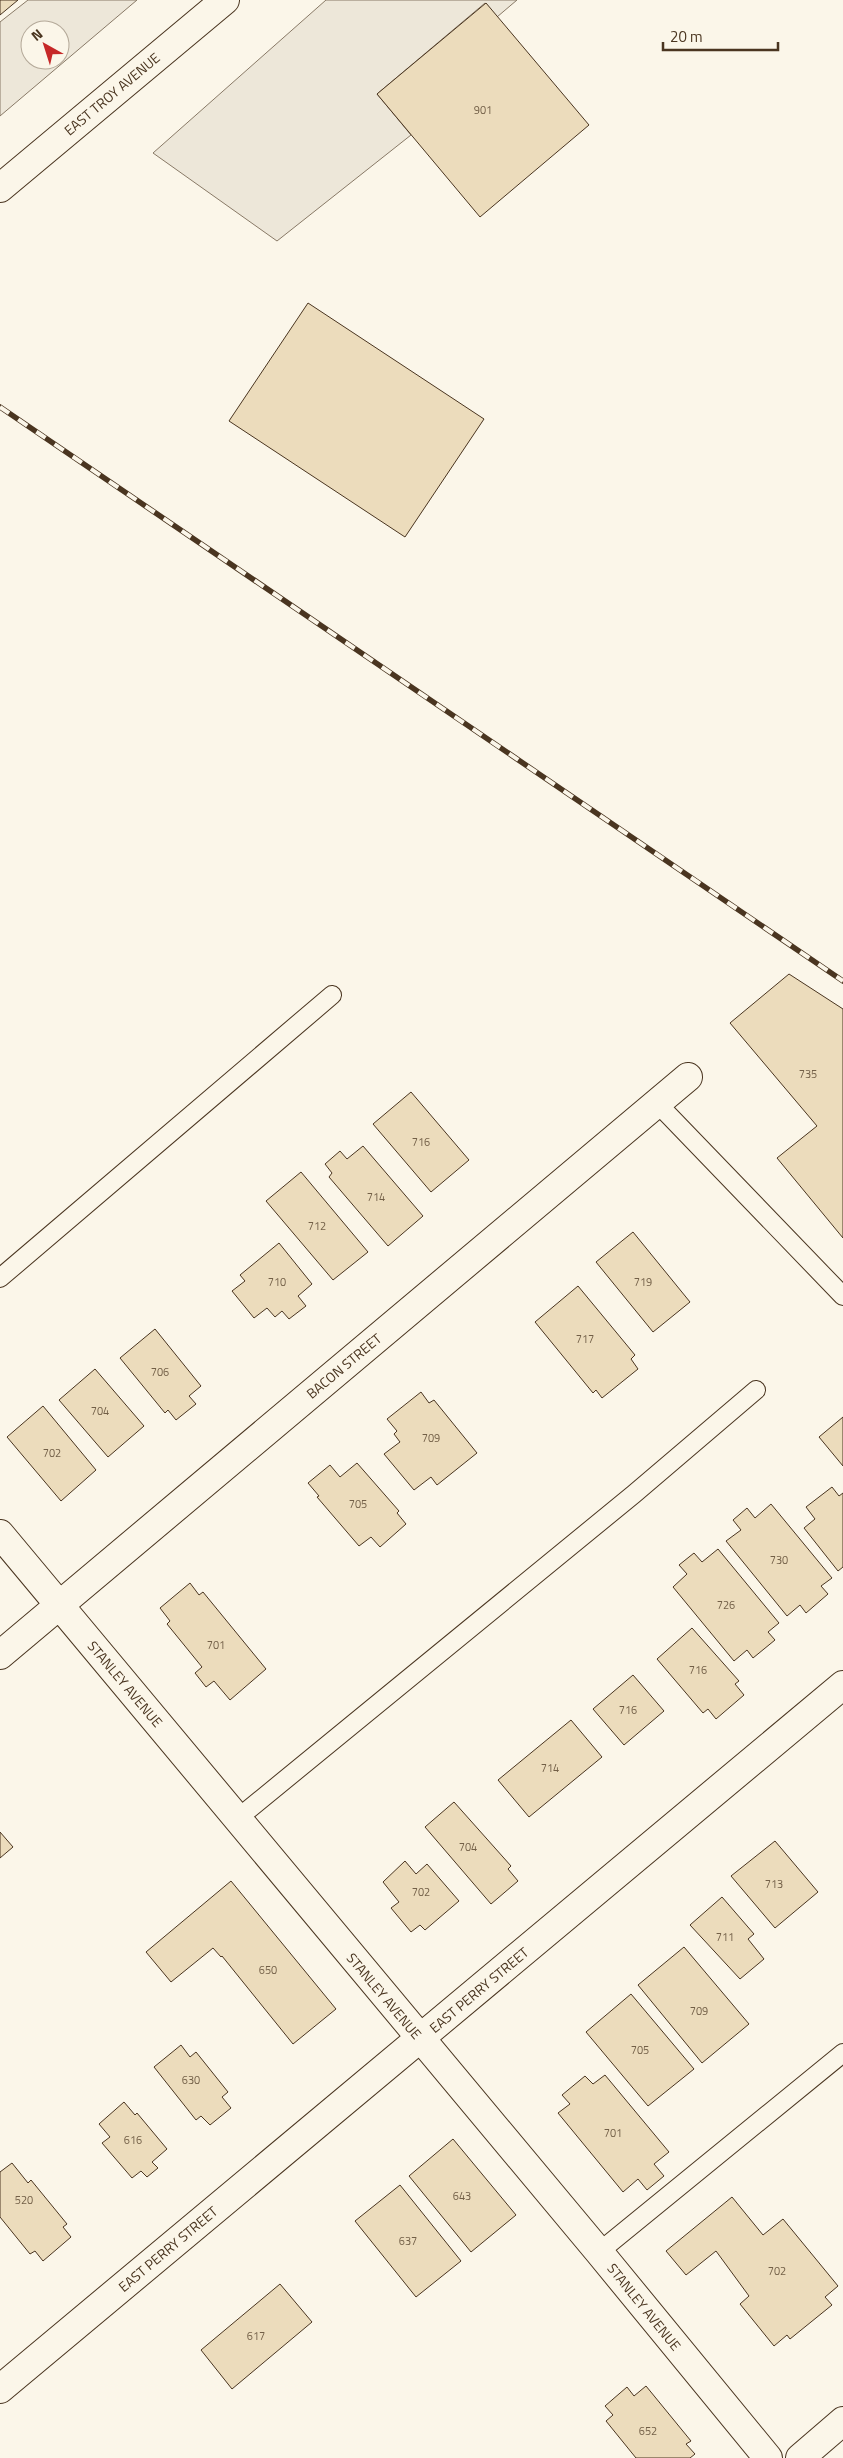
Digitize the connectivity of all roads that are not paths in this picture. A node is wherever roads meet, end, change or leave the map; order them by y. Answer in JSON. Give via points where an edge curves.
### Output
{"nodes":[{"id":1,"x":225,"y":0,"type":"edge"},
{"id":2,"x":0,"y":188,"type":"edge"},
{"id":3,"x":332,"y":995,"type":"dead end"},
{"id":4,"x":688,"y":1077,"type":"dead end"},
{"id":5,"x":657,"y":1103,"type":"junction"},
{"id":6,"x":0,"y":1278,"type":"edge"},
{"id":7,"x":843,"y":1296,"type":"edge"},
{"id":8,"x":756,"y":1390,"type":"dead end"},
{"id":9,"x":0,"y":1534,"type":"edge"},
{"id":10,"x":59,"y":1606,"type":"junction"},
{"id":11,"x":0,"y":1655,"type":"edge"},
{"id":12,"x":843,"y":1685,"type":"edge"},
{"id":13,"x":237,"y":1819,"type":"junction"},
{"id":14,"x":420,"y":2040,"type":"junction"},
{"id":15,"x":843,"y":2053,"type":"edge"},
{"id":16,"x":599,"y":2252,"type":"junction"},
{"id":17,"x":0,"y":2389,"type":"edge"},
{"id":18,"x":843,"y":2422,"type":"edge"},
{"id":19,"x":768,"y":2458,"type":"edge"},
{"id":20,"x":800,"y":2458,"type":"edge"}],
"edges":[{"from":1,"to":2,"type":"street","name":"EAST TROY AVENUE"},
{"from":3,"to":6,"type":"lane"},
{"from":4,"to":5,"type":"street","name":"BACON STREET"},
{"from":5,"to":7,"type":"lane"},
{"from":5,"to":10,"type":"street","name":"BACON STREET"},
{"from":8,"to":13,"type":"lane","via":[[627,1501]]},
{"from":9,"to":10,"type":"street","name":"STANLEY AVENUE"},
{"from":10,"to":11,"type":"street","name":"BACON STREET"},
{"from":10,"to":13,"type":"street","name":"STANLEY AVENUE"},
{"from":12,"to":14,"type":"street","name":"EAST PERRY STREET"},
{"from":13,"to":14,"type":"street","name":"STANLEY AVENUE"},
{"from":14,"to":16,"type":"street","name":"STANLEY AVENUE"},
{"from":14,"to":17,"type":"street","name":"EAST PERRY STREET"},
{"from":15,"to":16,"type":"lane"},
{"from":16,"to":19,"type":"street","name":"STANLEY AVENUE"},
{"from":18,"to":20,"type":"street"}]}
